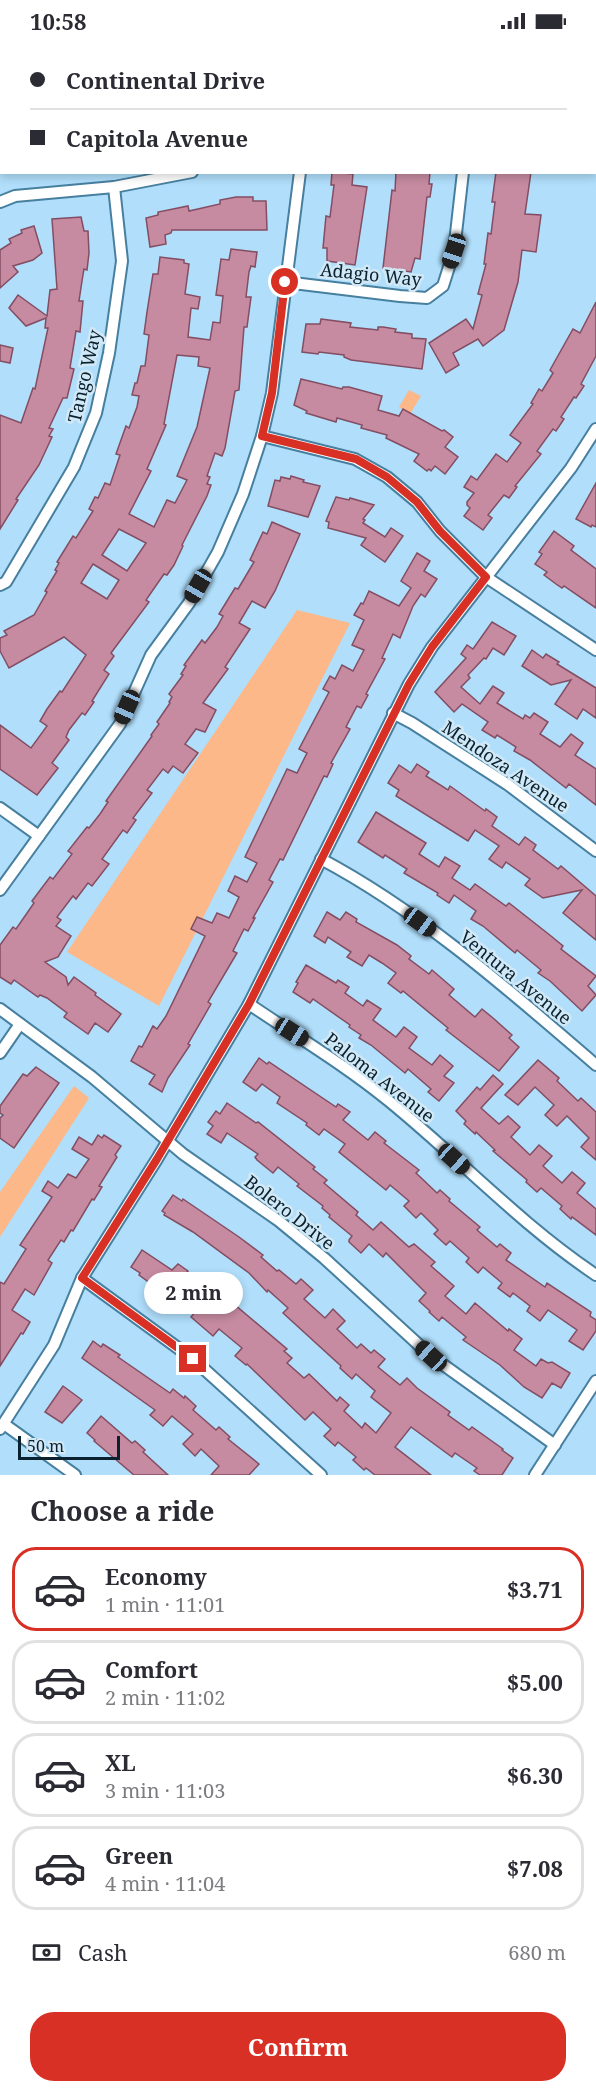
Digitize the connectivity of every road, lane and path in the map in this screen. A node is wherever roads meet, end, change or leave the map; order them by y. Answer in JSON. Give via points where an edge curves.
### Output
{"nodes":[{"id":1,"x":182,"y":174,"type":"edge"},
{"id":2,"x":300,"y":174,"type":"edge"},
{"id":3,"x":463,"y":174,"type":"edge"},
{"id":4,"x":114,"y":187,"type":"junction"},
{"id":5,"x":0,"y":202,"type":"edge"},
{"id":6,"x":285,"y":282,"type":"junction"},
{"id":7,"x":596,"y":429,"type":"edge"},
{"id":8,"x":262,"y":436,"type":"junction"},
{"id":9,"x":592,"y":447,"type":"edge"},
{"id":10,"x":486,"y":577,"type":"junction"},
{"id":11,"x":0,"y":585,"type":"edge"},
{"id":12,"x":596,"y":650,"type":"edge"},
{"id":13,"x":393,"y":713,"type":"junction"},
{"id":14,"x":0,"y":808,"type":"edge"},
{"id":15,"x":39,"y":836,"type":"junction"},
{"id":16,"x":596,"y":851,"type":"edge"},
{"id":17,"x":321,"y":859,"type":"junction"},
{"id":18,"x":0,"y":890,"type":"edge"},
{"id":19,"x":249,"y":1004,"type":"junction"},
{"id":20,"x":0,"y":1009,"type":"edge"},
{"id":21,"x":20,"y":1024,"type":"junction"},
{"id":22,"x":0,"y":1053,"type":"edge"},
{"id":23,"x":596,"y":1065,"type":"edge"},
{"id":24,"x":168,"y":1141,"type":"junction"},
{"id":25,"x":596,"y":1275,"type":"edge"},
{"id":26,"x":82,"y":1278,"type":"junction"},
{"id":27,"x":596,"y":1381,"type":"edge"},
{"id":28,"x":2,"y":1426,"type":"edge"},
{"id":29,"x":555,"y":1445,"type":"junction"},
{"id":30,"x":75,"y":1475,"type":"edge"},
{"id":31,"x":321,"y":1475,"type":"edge"},
{"id":32,"x":535,"y":1475,"type":"edge"}],
"edges":[{"from":1,"to":4,"type":"street"},
{"from":2,"to":6,"type":"street"},
{"from":3,"to":6,"type":"street","name":"Adagio Way","via":[[454,251],[443,286],[427,298]]},
{"from":4,"to":5,"type":"street","via":[[15,195]]},
{"from":4,"to":11,"type":"street","name":"Tango Way","via":[[122,261],[96,413],[74,467],[6,582]]},
{"from":6,"to":8,"type":"street","via":[[272,393]]},
{"from":7,"to":9,"type":"street"},
{"from":8,"to":10,"type":"street","via":[[356,459],[387,477],[417,502]]},
{"from":8,"to":15,"type":"street","via":[[218,552],[189,603],[151,656],[120,724]]},
{"from":9,"to":10,"type":"street"},
{"from":10,"to":12,"type":"street"},
{"from":10,"to":13,"type":"street","via":[[432,647]]},
{"from":13,"to":16,"type":"street","name":"Mendoza Avenue","via":[[507,784]]},
{"from":13,"to":17,"type":"street"},
{"from":14,"to":15,"type":"street"},
{"from":15,"to":18,"type":"street"},
{"from":17,"to":19,"type":"street"},
{"from":17,"to":23,"type":"street","name":"Ventura Avenue","via":[[420,922],[488,972]]},
{"from":19,"to":24,"type":"street"},
{"from":19,"to":25,"type":"street","name":"Paloma Avenue","via":[[388,1100],[503,1204]]},
{"from":20,"to":21,"type":"street","name":"Bolero Drive"},
{"from":21,"to":22,"type":"street"},
{"from":21,"to":24,"type":"street","name":"Bolero Drive","via":[[92,1077]]},
{"from":24,"to":26,"type":"street"},
{"from":24,"to":29,"type":"street","name":"Bolero Drive","via":[[279,1221],[431,1356]]},
{"from":26,"to":28,"type":"street","via":[[54,1345]]},
{"from":26,"to":31,"type":"street","via":[[193,1359]]},
{"from":27,"to":29,"type":"street"},
{"from":28,"to":30,"type":"street"},
{"from":29,"to":32,"type":"street"}]}
